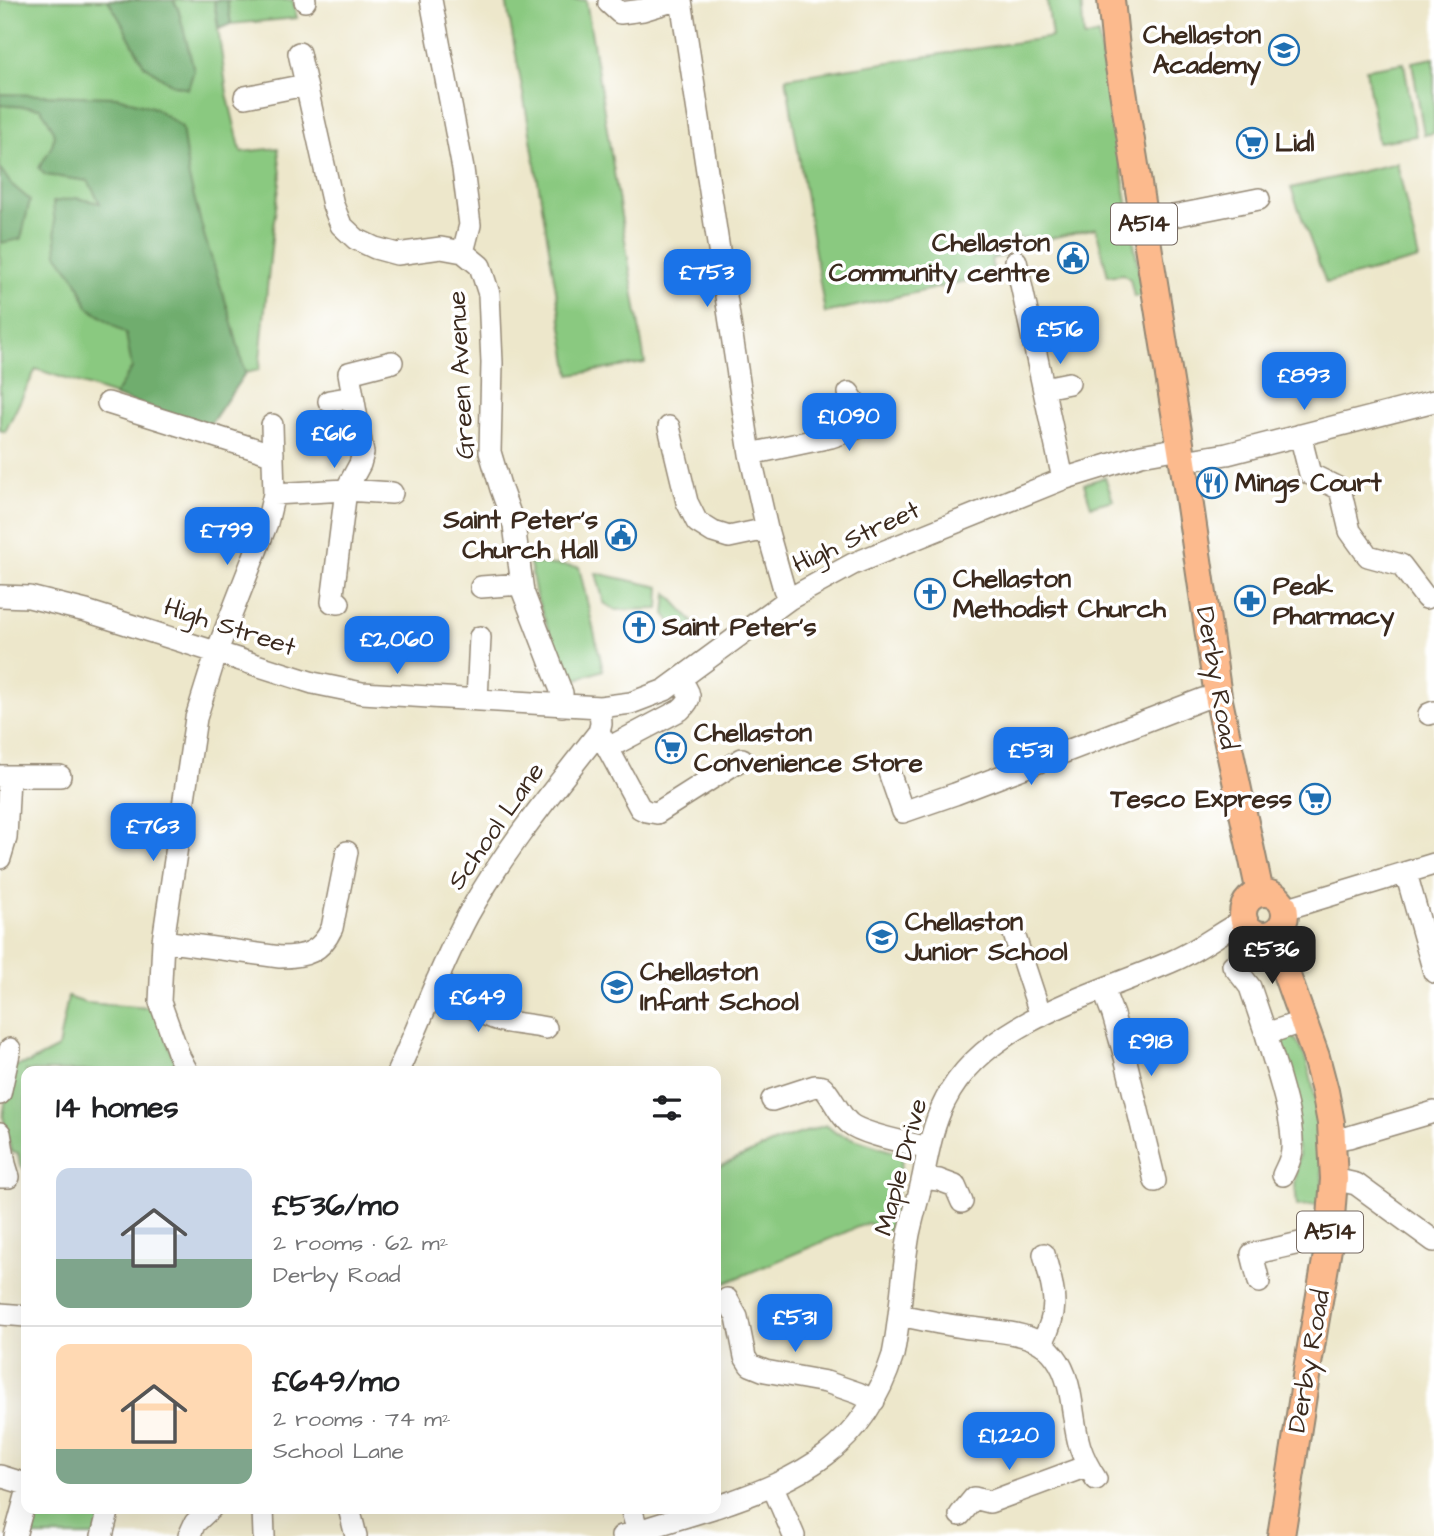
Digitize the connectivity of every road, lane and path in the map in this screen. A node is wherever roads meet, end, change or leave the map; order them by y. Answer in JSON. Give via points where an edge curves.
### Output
{"nodes":[{"id":1,"x":431,"y":0,"type":"edge"},
{"id":2,"x":610,"y":0,"type":"edge"},
{"id":3,"x":678,"y":0,"type":"edge"},
{"id":4,"x":1111,"y":0,"type":"edge"},
{"id":5,"x":299,"y":53,"type":"dead end"},
{"id":6,"x":305,"y":85,"type":"junction"},
{"id":7,"x":245,"y":97,"type":"dead end"},
{"id":8,"x":1259,"y":199,"type":"dead end"},
{"id":9,"x":1143,"y":222,"type":"junction"},
{"id":10,"x":463,"y":252,"type":"junction"},
{"id":11,"x":1016,"y":261,"type":"dead end"},
{"id":12,"x":392,"y":362,"type":"dead end"},
{"id":13,"x":1069,"y":383,"type":"dead end"},
{"id":14,"x":1044,"y":388,"type":"junction"},
{"id":15,"x":849,"y":393,"type":"dead end"},
{"id":16,"x":353,"y":397,"type":"junction"},
{"id":17,"x":329,"y":401,"type":"dead end"},
{"id":18,"x":1434,"y":401,"type":"edge"},
{"id":19,"x":108,"y":403,"type":"dead end"},
{"id":20,"x":271,"y":425,"type":"dead end"},
{"id":21,"x":669,"y":427,"type":"dead end"},
{"id":22,"x":1300,"y":435,"type":"junction"},
{"id":23,"x":272,"y":453,"type":"junction"},
{"id":24,"x":750,"y":454,"type":"junction"},
{"id":25,"x":1182,"y":455,"type":"junction"},
{"id":26,"x":1063,"y":479,"type":"junction"},
{"id":27,"x":346,"y":490,"type":"junction"},
{"id":28,"x":392,"y":493,"type":"dead end"},
{"id":29,"x":274,"y":494,"type":"junction"},
{"id":30,"x":767,"y":529,"type":"junction"},
{"id":31,"x":522,"y":584,"type":"junction"},
{"id":32,"x":481,"y":587,"type":"dead end"},
{"id":33,"x":0,"y":596,"type":"edge"},
{"id":34,"x":1426,"y":598,"type":"dead end"},
{"id":35,"x":789,"y":599,"type":"junction"},
{"id":36,"x":339,"y":603,"type":"dead end"},
{"id":37,"x":480,"y":637,"type":"dead end"},
{"id":38,"x":217,"y":651,"type":"junction"},
{"id":39,"x":680,"y":680,"type":"junction"},
{"id":40,"x":1218,"y":696,"type":"junction"},
{"id":41,"x":477,"y":700,"type":"junction"},
{"id":42,"x":562,"y":706,"type":"junction"},
{"id":43,"x":600,"y":707,"type":"junction"},
{"id":44,"x":603,"y":740,"type":"junction"},
{"id":45,"x":742,"y":759,"type":"dead end"},
{"id":46,"x":889,"y":772,"type":"dead end"},
{"id":47,"x":60,"y":776,"type":"dead end"},
{"id":48,"x":4,"y":777,"type":"edge"},
{"id":49,"x":347,"y":852,"type":"dead end"},
{"id":50,"x":0,"y":858,"type":"edge"},
{"id":51,"x":1434,"y":864,"type":"edge"},
{"id":52,"x":1406,"y":873,"type":"junction"},
{"id":53,"x":1260,"y":893,"type":"junction"},
{"id":54,"x":1285,"y":909,"type":"junction"},
{"id":55,"x":1244,"y":920,"type":"junction"},
{"id":56,"x":1013,"y":931,"type":"dead end"},
{"id":57,"x":1272,"y":934,"type":"junction"},
{"id":58,"x":163,"y":941,"type":"junction"},
{"id":59,"x":1233,"y":965,"type":"dead end"},
{"id":60,"x":1434,"y":971,"type":"edge"},
{"id":61,"x":437,"y":980,"type":"junction"},
{"id":62,"x":1103,"y":989,"type":"junction"},
{"id":63,"x":1041,"y":1016,"type":"junction"},
{"id":64,"x":1304,"y":1021,"type":"junction"},
{"id":65,"x":546,"y":1028,"type":"dead end"},
{"id":66,"x":1266,"y":1034,"type":"junction"},
{"id":67,"x":10,"y":1049,"type":"dead end"},
{"id":68,"x":185,"y":1066,"type":"edge"},
{"id":69,"x":400,"y":1066,"type":"edge"},
{"id":70,"x":0,"y":1094,"type":"edge"},
{"id":71,"x":772,"y":1100,"type":"dead end"},
{"id":72,"x":1434,"y":1112,"type":"edge"},
{"id":73,"x":0,"y":1133,"type":"edge"},
{"id":74,"x":1333,"y":1140,"type":"junction"},
{"id":75,"x":929,"y":1147,"type":"junction"},
{"id":76,"x":1283,"y":1175,"type":"dead end"},
{"id":77,"x":0,"y":1177,"type":"edge"},
{"id":78,"x":923,"y":1178,"type":"junction"},
{"id":79,"x":1334,"y":1179,"type":"junction"},
{"id":80,"x":1155,"y":1181,"type":"dead end"},
{"id":81,"x":962,"y":1202,"type":"dead end"},
{"id":82,"x":1434,"y":1241,"type":"edge"},
{"id":83,"x":1329,"y":1243,"type":"junction"},
{"id":84,"x":1044,"y":1254,"type":"dead end"},
{"id":85,"x":1259,"y":1282,"type":"dead end"},
{"id":86,"x":727,"y":1299,"type":"dead end"},
{"id":87,"x":0,"y":1314,"type":"edge"},
{"id":88,"x":899,"y":1315,"type":"junction"},
{"id":89,"x":21,"y":1316,"type":"edge"},
{"id":90,"x":1042,"y":1343,"type":"junction"},
{"id":91,"x":874,"y":1401,"type":"junction"},
{"id":92,"x":0,"y":1476,"type":"edge"},
{"id":93,"x":21,"y":1482,"type":"edge"},
{"id":94,"x":773,"y":1487,"type":"junction"},
{"id":95,"x":721,"y":1506,"type":"edge"},
{"id":96,"x":22,"y":1514,"type":"edge"},
{"id":97,"x":108,"y":1514,"type":"edge"},
{"id":98,"x":205,"y":1514,"type":"edge"},
{"id":99,"x":263,"y":1514,"type":"edge"},
{"id":100,"x":350,"y":1514,"type":"edge"},
{"id":101,"x":631,"y":1514,"type":"edge"},
{"id":102,"x":695,"y":1514,"type":"edge"},
{"id":103,"x":960,"y":1515,"type":"dead end"},
{"id":104,"x":630,"y":1534,"type":"edge"},
{"id":105,"x":16,"y":1536,"type":"edge"},
{"id":106,"x":102,"y":1536,"type":"edge"},
{"id":107,"x":189,"y":1536,"type":"edge"},
{"id":108,"x":264,"y":1536,"type":"edge"},
{"id":109,"x":356,"y":1536,"type":"edge"},
{"id":110,"x":794,"y":1536,"type":"edge"},
{"id":111,"x":1281,"y":1536,"type":"edge"}],
"edges":[{"from":1,"to":10,"type":"street","name":"Green Avenue","via":[[464,169],[470,225]]},
{"from":2,"to":3,"type":"street","via":[[620,13]]},
{"from":3,"to":24,"type":"street"},
{"from":4,"to":9,"type":"main road","number":"A514"},
{"from":5,"to":6,"type":"street"},
{"from":6,"to":7,"type":"street"},
{"from":6,"to":10,"type":"street","via":[[341,225],[356,239],[397,254],[442,248]]},
{"from":8,"to":9,"type":"street"},
{"from":9,"to":25,"type":"main road","number":"A514"},
{"from":10,"to":31,"type":"street","name":"Green Avenue","via":[[480,265],[489,294],[490,452],[514,525]]},
{"from":11,"to":14,"type":"street"},
{"from":12,"to":16,"type":"street","via":[[349,373]]},
{"from":13,"to":14,"type":"street"},
{"from":14,"to":26,"type":"street"},
{"from":15,"to":24,"type":"street","via":[[863,426]]},
{"from":16,"to":17,"type":"street"},
{"from":16,"to":27,"type":"street","via":[[363,453]]},
{"from":18,"to":22,"type":"street","name":"High Street"},
{"from":19,"to":23,"type":"street"},
{"from":20,"to":23,"type":"street"},
{"from":21,"to":30,"type":"street","via":[[687,502],[697,522],[729,537]]},
{"from":22,"to":25,"type":"street","name":"High Street","via":[[1227,454]]},
{"from":22,"to":34,"type":"street","via":[[1310,474],[1339,489],[1350,531],[1368,556],[1401,565]]},
{"from":23,"to":29,"type":"street"},
{"from":24,"to":30,"type":"street"},
{"from":25,"to":26,"type":"street","name":"High Street","via":[[1141,455]]},
{"from":25,"to":40,"type":"main road","name":"Derby Road","number":"A514"},
{"from":26,"to":35,"type":"street","name":"High Street","via":[[853,564]]},
{"from":27,"to":28,"type":"street"},
{"from":27,"to":29,"type":"street"},
{"from":27,"to":36,"type":"street","via":[[332,602]]},
{"from":29,"to":38,"type":"street"},
{"from":30,"to":35,"type":"street"},
{"from":31,"to":32,"type":"street"},
{"from":31,"to":42,"type":"street","name":"Green Avenue","via":[[562,693]]},
{"from":33,"to":38,"type":"street","name":"High Street","via":[[45,600]]},
{"from":35,"to":39,"type":"street","name":"High Street"},
{"from":37,"to":41,"type":"street"},
{"from":38,"to":41,"type":"street","name":"High Street","via":[[351,691]]},
{"from":38,"to":58,"type":"street","via":[[196,718]]},
{"from":39,"to":43,"type":"street","name":"High Street","via":[[644,699]]},
{"from":39,"to":44,"type":"street","via":[[689,698],[680,710]]},
{"from":40,"to":46,"type":"street","via":[[903,812]]},
{"from":40,"to":53,"type":"main road","name":"Derby Road","number":"A514"},
{"from":41,"to":42,"type":"street","name":"High Street"},
{"from":42,"to":43,"type":"street","name":"High Street"},
{"from":43,"to":44,"type":"street"},
{"from":44,"to":45,"type":"street","via":[[640,808],[657,813]]},
{"from":44,"to":61,"type":"street","name":"School Lane","via":[[534,813],[468,915]]},
{"from":47,"to":48,"type":"street"},
{"from":48,"to":50,"type":"street","via":[[6,838]]},
{"from":49,"to":58,"type":"street","via":[[332,928],[313,952],[281,957]]},
{"from":51,"to":52,"type":"street"},
{"from":52,"to":54,"type":"street"},
{"from":52,"to":60,"type":"street"},
{"from":53,"to":54,"type":"main road","via":[[1276,896]]},
{"from":53,"to":55,"type":"main road","via":[[1245,904]]},
{"from":54,"to":57,"type":"main road","via":[[1283,925]]},
{"from":55,"to":57,"type":"main road","via":[[1254,932]]},
{"from":55,"to":62,"type":"street","name":"Maple Drive","via":[[1175,960]]},
{"from":56,"to":63,"type":"street"},
{"from":57,"to":64,"type":"main road","name":"Derby Road","number":"A514"},
{"from":58,"to":68,"type":"street","via":[[160,1002]]},
{"from":59,"to":66,"type":"street","via":[[1250,987]]},
{"from":61,"to":65,"type":"street","via":[[489,1016]]},
{"from":61,"to":69,"type":"street","name":"School Lane"},
{"from":62,"to":63,"type":"street","name":"Maple Drive"},
{"from":62,"to":80,"type":"street"},
{"from":63,"to":75,"type":"street","name":"Maple Drive","via":[[999,1040],[960,1077],[944,1103]]},
{"from":64,"to":66,"type":"street"},
{"from":64,"to":74,"type":"main road","name":"Derby Road","number":"A514","via":[[1325,1090]]},
{"from":66,"to":76,"type":"street","via":[[1292,1138]]},
{"from":67,"to":70,"type":"street"},
{"from":71,"to":75,"type":"street","via":[[822,1087],[854,1127]]},
{"from":72,"to":74,"type":"street"},
{"from":73,"to":77,"type":"street","via":[[9,1177]]},
{"from":74,"to":79,"type":"main road","name":"Derby Road","number":"A514"},
{"from":75,"to":78,"type":"street","name":"Maple Drive"},
{"from":78,"to":81,"type":"street","via":[[955,1186]]},
{"from":78,"to":88,"type":"street","name":"Maple Drive","via":[[909,1234]]},
{"from":79,"to":82,"type":"street","via":[[1356,1184]]},
{"from":79,"to":83,"type":"main road","name":"Derby Road","number":"A514"},
{"from":83,"to":85,"type":"street","via":[[1251,1250]]},
{"from":83,"to":111,"type":"main road","name":"Derby Road","number":"A514"},
{"from":84,"to":90,"type":"street","via":[[1054,1293],[1054,1317]]},
{"from":86,"to":91,"type":"street","via":[[737,1317],[750,1365],[826,1382]]},
{"from":87,"to":89,"type":"street"},
{"from":88,"to":90,"type":"street","via":[[1022,1335]]},
{"from":88,"to":91,"type":"street","name":"Maple Drive","via":[[893,1355]]},
{"from":90,"to":103,"type":"street","via":[[1065,1373],[1080,1450],[1092,1472],[990,1502],[974,1498]]},
{"from":91,"to":94,"type":"street","name":"Maple Drive","via":[[850,1434],[825,1457]]},
{"from":92,"to":93,"type":"street"},
{"from":94,"to":95,"type":"street","name":"Maple Drive"},
{"from":94,"to":110,"type":"street"},
{"from":96,"to":105,"type":"street"},
{"from":97,"to":106,"type":"street"},
{"from":98,"to":107,"type":"street"},
{"from":99,"to":108,"type":"street"},
{"from":100,"to":109,"type":"street"},
{"from":101,"to":104,"type":"street"},
{"from":102,"to":104,"type":"street","name":"Maple Drive"}]}
